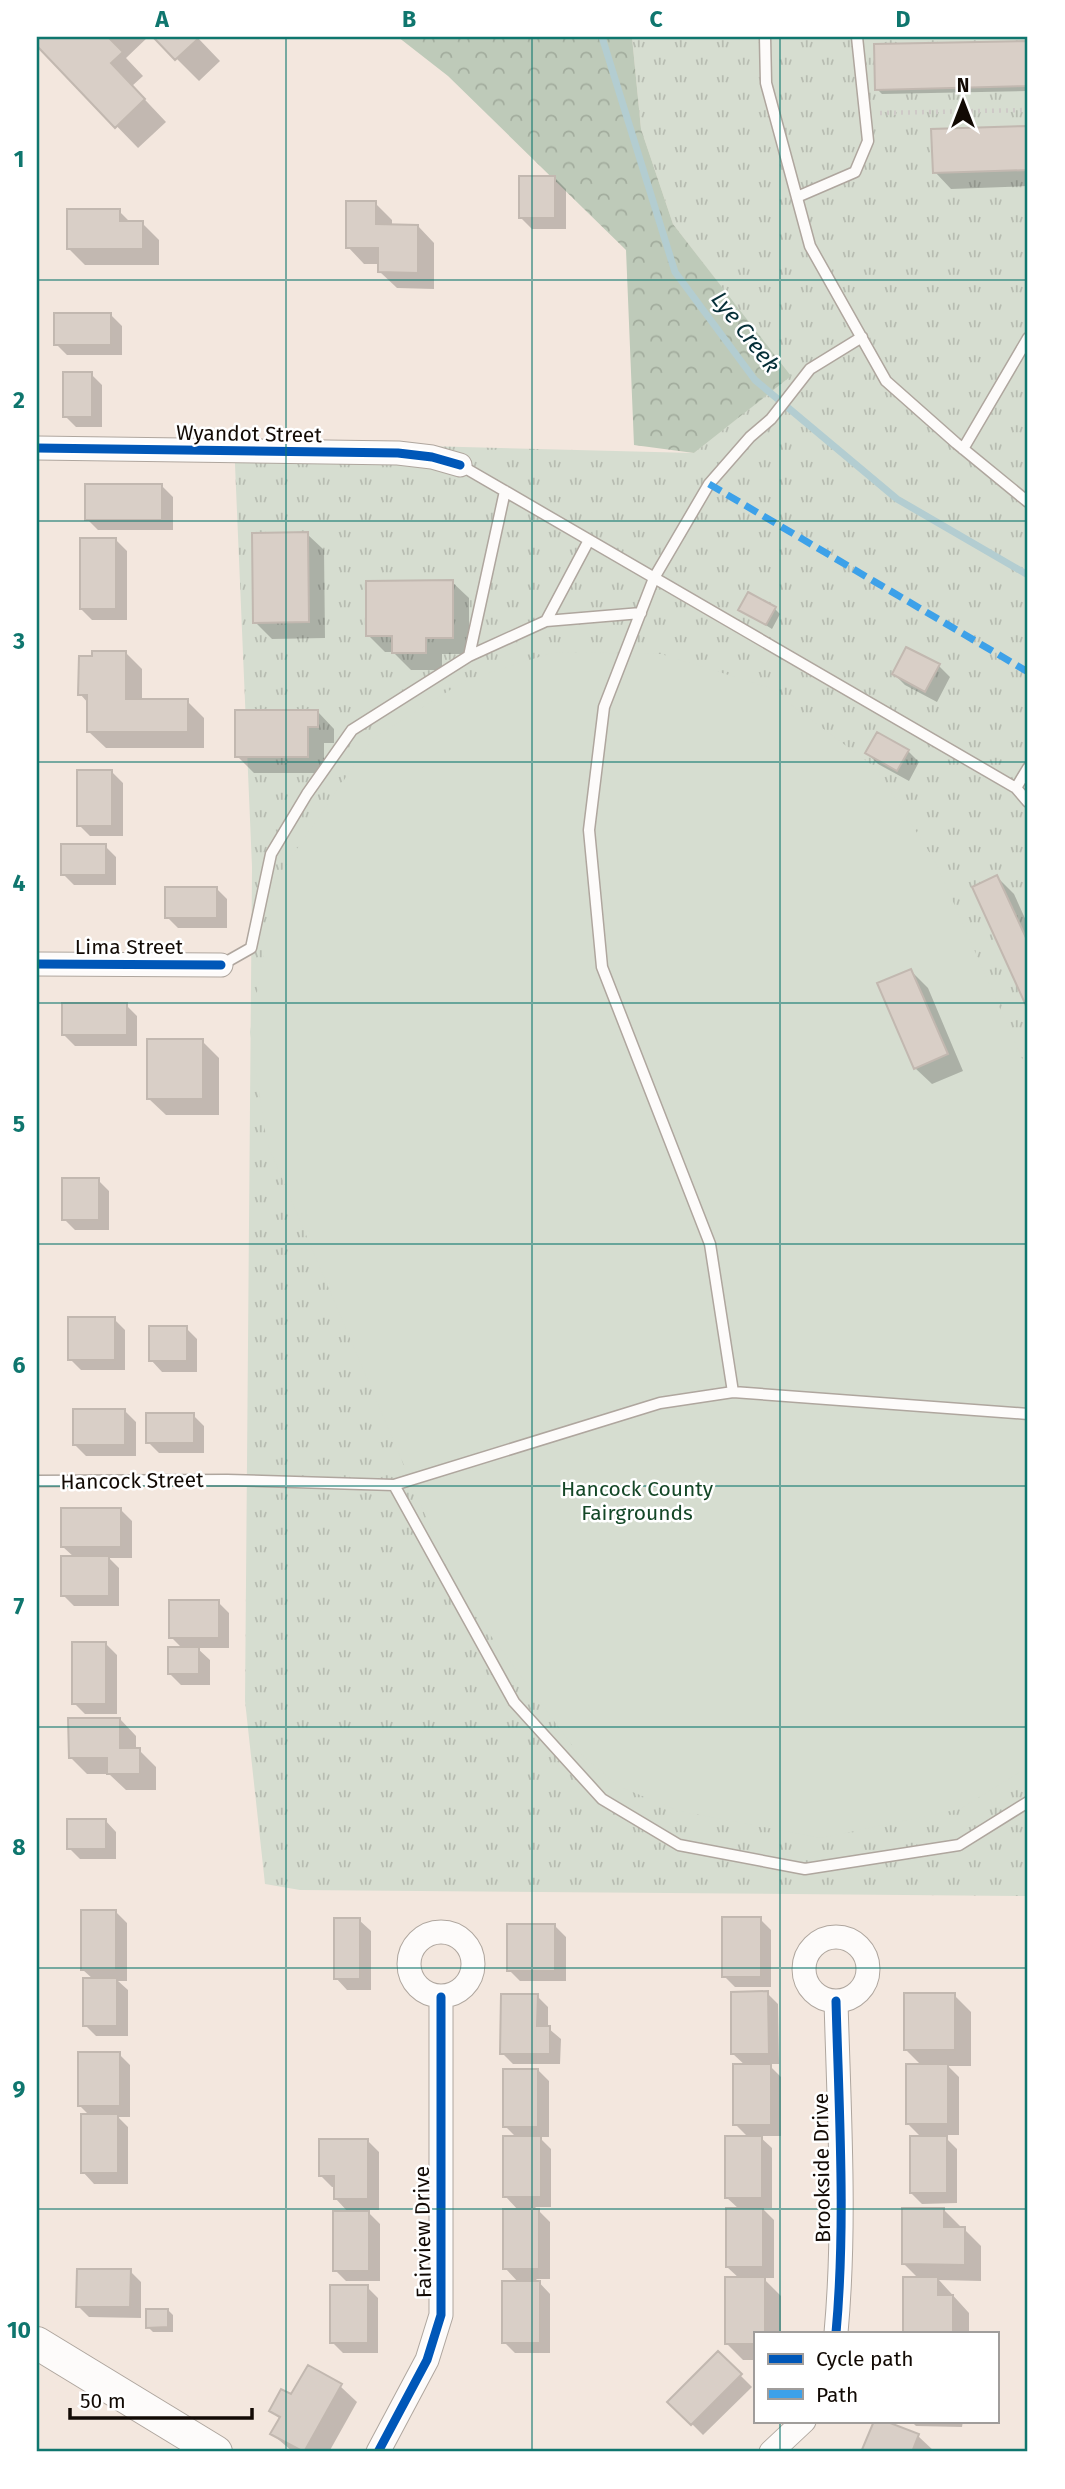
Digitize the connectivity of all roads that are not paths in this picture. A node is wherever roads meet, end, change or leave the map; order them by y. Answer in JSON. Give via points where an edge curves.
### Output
{"nodes":[{"id":1,"x":765,"y":37,"type":"edge"},
{"id":2,"x":858,"y":37,"type":"edge"},
{"id":3,"x":797,"y":197,"type":"junction"},
{"id":4,"x":862,"y":337,"type":"junction"},
{"id":5,"x":1028,"y":338,"type":"edge"},
{"id":6,"x":37,"y":448,"type":"edge"},
{"id":7,"x":964,"y":449,"type":"junction"},
{"id":8,"x":460,"y":465,"type":"joint"},
{"id":9,"x":505,"y":491,"type":"junction"},
{"id":10,"x":1028,"y":502,"type":"edge"},
{"id":11,"x":589,"y":540,"type":"junction"},
{"id":12,"x":654,"y":578,"type":"junction"},
{"id":13,"x":641,"y":613,"type":"junction"},
{"id":14,"x":546,"y":621,"type":"junction"},
{"id":15,"x":468,"y":656,"type":"junction"},
{"id":16,"x":1028,"y":768,"type":"edge"},
{"id":17,"x":1016,"y":788,"type":"junction"},
{"id":18,"x":1028,"y":802,"type":"edge"},
{"id":19,"x":37,"y":964,"type":"edge"},
{"id":20,"x":221,"y":965,"type":"joint"},
{"id":21,"x":733,"y":1392,"type":"junction"},
{"id":22,"x":1028,"y":1415,"type":"edge"},
{"id":23,"x":37,"y":1481,"type":"edge"},
{"id":24,"x":394,"y":1485,"type":"junction"},
{"id":25,"x":1028,"y":1802,"type":"edge"},
{"id":26,"x":441,"y":1997,"type":"dead end"},
{"id":27,"x":836,"y":2001,"type":"dead end"},
{"id":28,"x":836,"y":2332,"type":"edge"},
{"id":29,"x":37,"y":2343,"type":"edge"},
{"id":30,"x":803,"y":2422,"type":"edge"},
{"id":31,"x":216,"y":2452,"type":"edge"},
{"id":32,"x":378,"y":2452,"type":"edge"},
{"id":33,"x":771,"y":2452,"type":"edge"}],
"edges":[{"from":1,"to":3,"type":"lane","via":[[766,83]]},
{"from":2,"to":3,"type":"lane","via":[[868,141],[855,172]]},
{"from":3,"to":4,"type":"lane","via":[[810,246]]},
{"from":4,"to":7,"type":"lane","via":[[886,381]]},
{"from":4,"to":12,"type":"lane","via":[[810,369],[771,419],[709,484]]},
{"from":5,"to":7,"type":"lane"},
{"from":6,"to":8,"type":"street","name":"Wyandot Street","via":[[398,453]]},
{"from":7,"to":10,"type":"lane"},
{"from":8,"to":9,"type":"lane"},
{"from":9,"to":11,"type":"lane"},
{"from":9,"to":15,"type":"lane"},
{"from":11,"to":12,"type":"lane"},
{"from":11,"to":14,"type":"lane"},
{"from":12,"to":13,"type":"lane"},
{"from":12,"to":17,"type":"lane"},
{"from":13,"to":14,"type":"lane"},
{"from":13,"to":21,"type":"lane","via":[[604,707],[589,830],[602,967],[710,1244]]},
{"from":14,"to":15,"type":"lane"},
{"from":15,"to":20,"type":"lane","via":[[352,730],[271,854],[251,948]]},
{"from":16,"to":17,"type":"lane"},
{"from":17,"to":18,"type":"lane"},
{"from":19,"to":20,"type":"street","name":"Lima Street"},
{"from":21,"to":22,"type":"lane","name":"Hancock Street"},
{"from":21,"to":24,"type":"lane","name":"Hancock Street","via":[[660,1403]]},
{"from":23,"to":24,"type":"lane","name":"Hancock Street"},
{"from":24,"to":25,"type":"lane","via":[[514,1702],[602,1799],[680,1845],[805,1869],[959,1845]]},
{"from":26,"to":32,"type":"street","name":"Fairview Drive","via":[[441,2315],[427,2360]]},
{"from":27,"to":28,"type":"street","name":"Brookside Drive","via":[[841,2166]]},
{"from":29,"to":31,"type":"main road"},
{"from":30,"to":33,"type":"street"}]}
